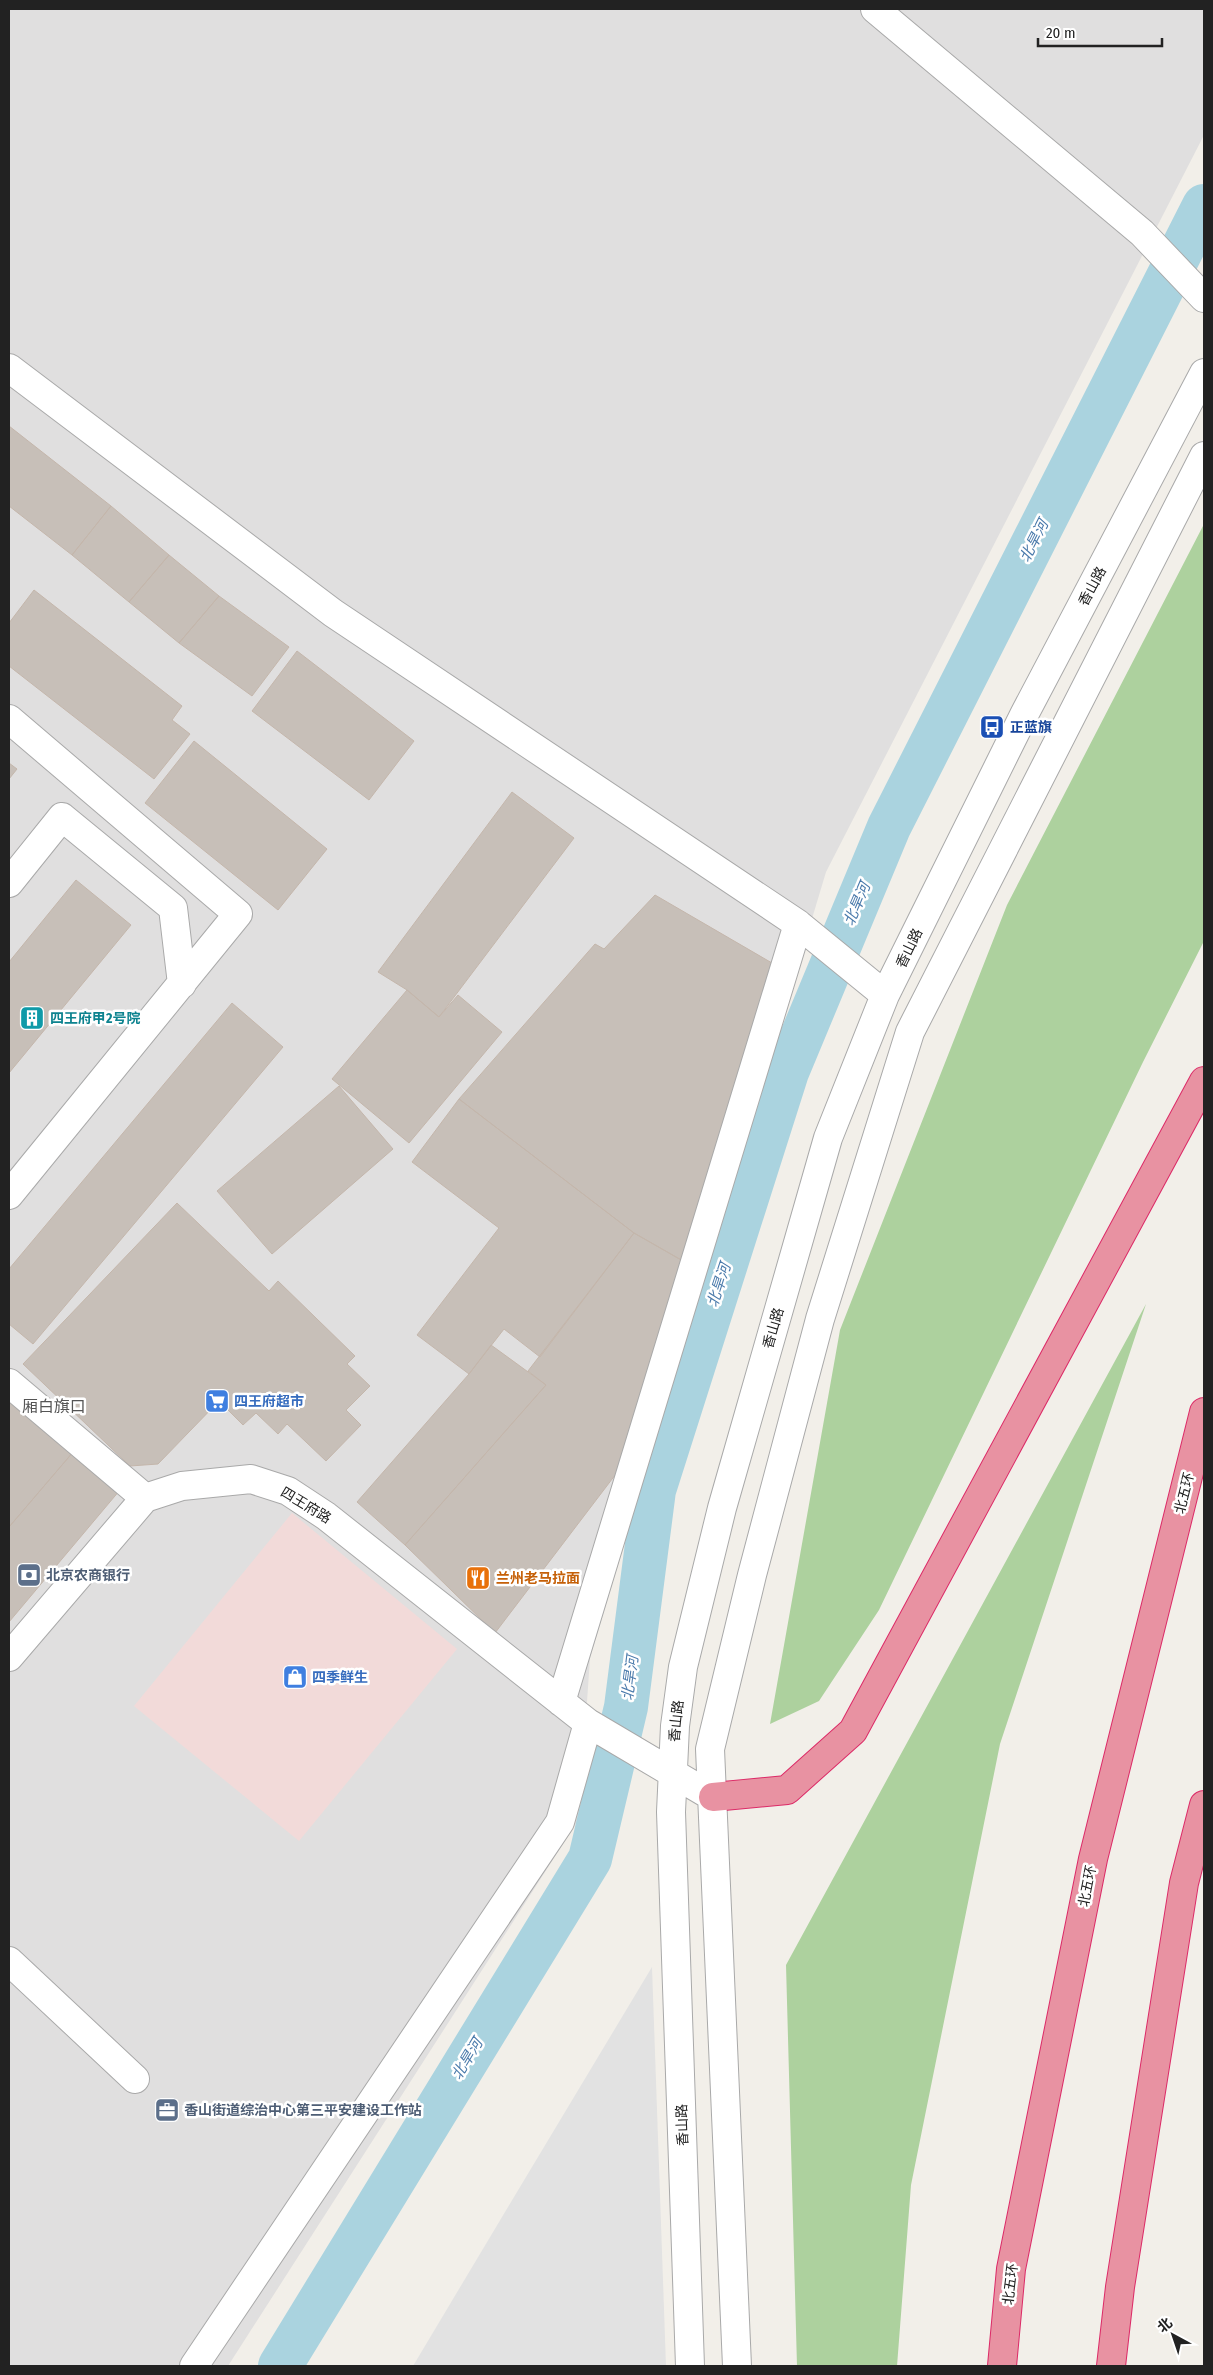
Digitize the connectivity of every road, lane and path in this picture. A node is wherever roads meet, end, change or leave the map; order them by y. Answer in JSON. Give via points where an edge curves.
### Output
{"nodes":[{"id":1,"x":875,"y":9,"type":"edge"},
{"id":2,"x":1204,"y":298,"type":"edge"},
{"id":3,"x":9,"y":368,"type":"edge"},
{"id":4,"x":1204,"y":373,"type":"edge"},
{"id":5,"x":1204,"y":456,"type":"edge"},
{"id":6,"x":9,"y":718,"type":"edge"},
{"id":7,"x":9,"y":883,"type":"edge"},
{"id":8,"x":798,"y":924,"type":"junction"},
{"id":9,"x":182,"y":984,"type":"junction"},
{"id":10,"x":885,"y":995,"type":"junction"},
{"id":11,"x":1204,"y":1081,"type":"edge"},
{"id":12,"x":9,"y":1195,"type":"edge"},
{"id":13,"x":9,"y":1383,"type":"edge"},
{"id":14,"x":1204,"y":1412,"type":"edge"},
{"id":15,"x":145,"y":1498,"type":"junction"},
{"id":16,"x":9,"y":1656,"type":"edge"},
{"id":17,"x":561,"y":1702,"type":"junction"},
{"id":18,"x":597,"y":1729,"type":"junction"},
{"id":19,"x":665,"y":1768,"type":"junction"},
{"id":20,"x":713,"y":1797,"type":"junction"},
{"id":21,"x":1204,"y":1805,"type":"edge"},
{"id":22,"x":9,"y":1961,"type":"edge"},
{"id":23,"x":135,"y":2079,"type":"dead end"},
{"id":24,"x":194,"y":2366,"type":"edge"},
{"id":25,"x":690,"y":2366,"type":"edge"},
{"id":26,"x":737,"y":2366,"type":"edge"},
{"id":27,"x":1002,"y":2366,"type":"edge"},
{"id":28,"x":1111,"y":2366,"type":"edge"}],
"edges":[{"from":1,"to":2,"type":"street","via":[[1142,233]]},
{"from":3,"to":8,"type":"street","via":[[333,612]]},
{"from":4,"to":10,"type":"street","name":"香山路","via":[[1024,713]]},
{"from":5,"to":20,"type":"street","via":[[910,1032],[820,1318],[752,1575],[710,1748]]},
{"from":6,"to":9,"type":"street","via":[[238,914]]},
{"from":7,"to":9,"type":"street","via":[[62,817],[173,908]]},
{"from":8,"to":10,"type":"street"},
{"from":8,"to":17,"type":"street"},
{"from":9,"to":12,"type":"street"},
{"from":10,"to":19,"type":"street","name":"香山路","via":[[828,1138],[722,1508],[683,1667]]},
{"from":11,"to":20,"type":"highway","via":[[853,1731],[787,1790]]},
{"from":13,"to":15,"type":"street"},
{"from":14,"to":27,"type":"highway","name":"北五环","via":[[1093,1859],[1011,2269]]},
{"from":15,"to":16,"type":"street"},
{"from":15,"to":17,"type":"street","name":"四王府路","via":[[182,1486],[251,1479],[288,1491],[326,1516]]},
{"from":17,"to":18,"type":"street","name":"四王府路"},
{"from":18,"to":19,"type":"street","name":"四王府路"},
{"from":18,"to":24,"type":"street","via":[[560,1822]]},
{"from":19,"to":20,"type":"street","name":"四王府路"},
{"from":19,"to":25,"type":"street","name":"香山路","via":[[671,1812]]},
{"from":20,"to":26,"type":"street"},
{"from":21,"to":28,"type":"highway","via":[[1184,1883],[1120,2287]]},
{"from":22,"to":23,"type":"street"}]}
